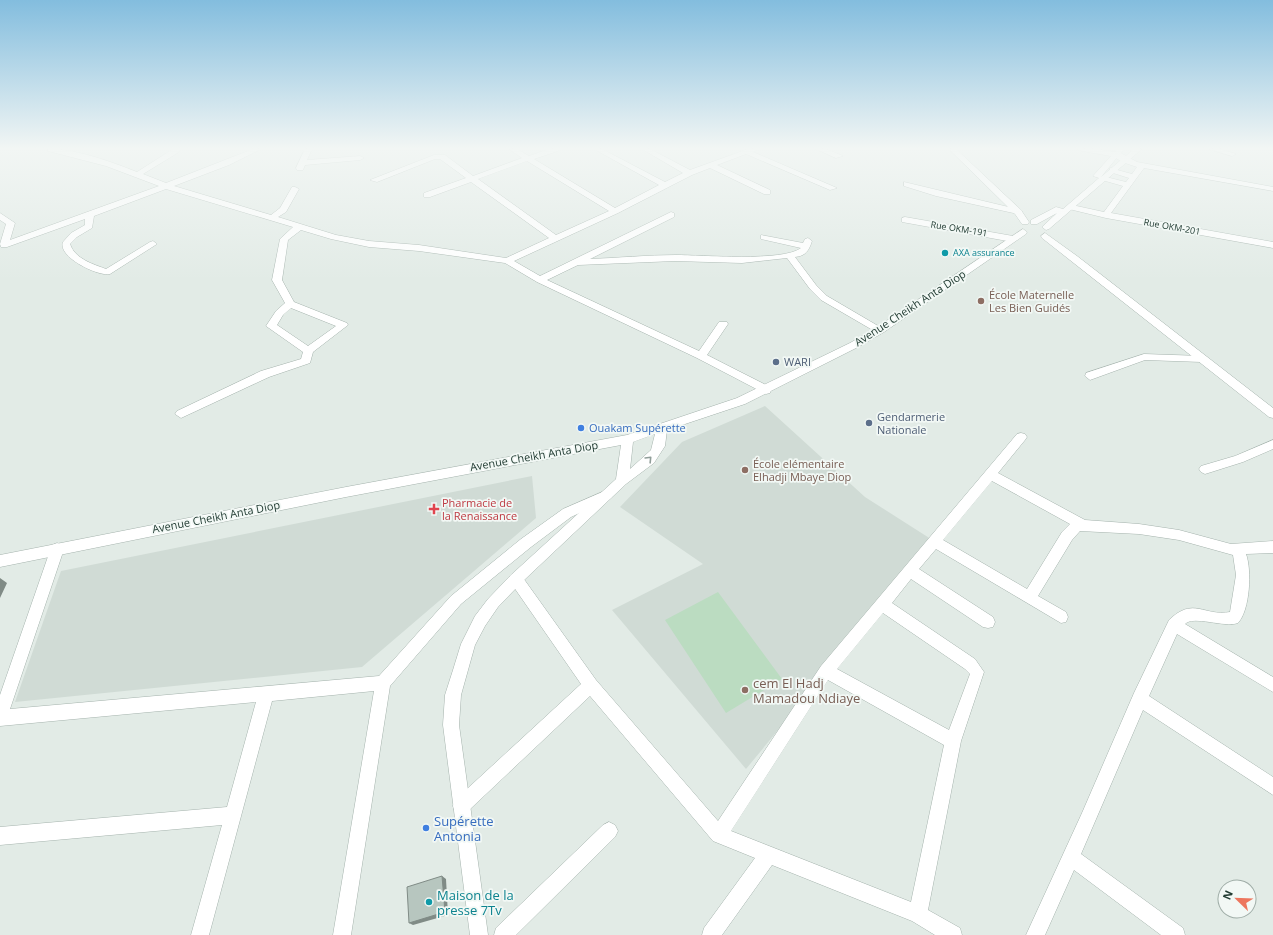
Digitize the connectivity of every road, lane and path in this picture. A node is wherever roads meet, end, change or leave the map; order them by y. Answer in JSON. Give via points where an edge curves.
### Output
{"nodes":[{"id":1,"x":149,"y":193,"type":"edge"},
{"id":2,"x":188,"y":193,"type":"edge"},
{"id":3,"x":293,"y":193,"type":"edge"},
{"id":4,"x":433,"y":193,"type":"edge"},
{"id":5,"x":492,"y":193,"type":"edge"},
{"id":6,"x":585,"y":193,"type":"edge"},
{"id":7,"x":650,"y":193,"type":"edge"},
{"id":8,"x":935,"y":193,"type":"edge"},
{"id":9,"x":998,"y":193,"type":"edge"},
{"id":10,"x":1079,"y":193,"type":"edge"},
{"id":11,"x":1088,"y":193,"type":"edge"},
{"id":12,"x":1122,"y":193,"type":"edge"},
{"id":13,"x":427,"y":195,"type":"dead end"},
{"id":14,"x":1072,"y":207,"type":"junction"},
{"id":15,"x":615,"y":211,"type":"junction"},
{"id":16,"x":1018,"y":212,"type":"junction"},
{"id":17,"x":90,"y":215,"type":"junction"},
{"id":18,"x":671,"y":215,"type":"dead end"},
{"id":19,"x":1106,"y":215,"type":"junction"},
{"id":20,"x":0,"y":216,"type":"edge"},
{"id":21,"x":272,"y":218,"type":"junction"},
{"id":22,"x":905,"y":220,"type":"dead end"},
{"id":23,"x":299,"y":226,"type":"junction"},
{"id":24,"x":1035,"y":230,"type":"junction"},
{"id":25,"x":764,"y":237,"type":"dead end"},
{"id":26,"x":555,"y":238,"type":"junction"},
{"id":27,"x":1013,"y":239,"type":"junction"},
{"id":28,"x":153,"y":244,"type":"dead end"},
{"id":29,"x":1273,"y":245,"type":"edge"},
{"id":30,"x":790,"y":256,"type":"junction"},
{"id":31,"x":507,"y":261,"type":"junction"},
{"id":32,"x":577,"y":262,"type":"junction"},
{"id":33,"x":540,"y":280,"type":"junction"},
{"id":34,"x":290,"y":304,"type":"junction"},
{"id":35,"x":723,"y":324,"type":"dead end"},
{"id":36,"x":880,"y":330,"type":"junction"},
{"id":37,"x":308,"y":352,"type":"junction"},
{"id":38,"x":700,"y":356,"type":"junction"},
{"id":39,"x":1202,"y":359,"type":"junction"},
{"id":40,"x":1090,"y":376,"type":"dead end"},
{"id":41,"x":766,"y":390,"type":"junction"},
{"id":42,"x":181,"y":414,"type":"dead end"},
{"id":43,"x":1273,"y":414,"type":"edge"},
{"id":44,"x":661,"y":429,"type":"junction"},
{"id":45,"x":1021,"y":437,"type":"dead end"},
{"id":46,"x":628,"y":439,"type":"junction"},
{"id":47,"x":1273,"y":444,"type":"edge"},
{"id":48,"x":1206,"y":469,"type":"dead end"},
{"id":49,"x":990,"y":474,"type":"junction"},
{"id":50,"x":622,"y":481,"type":"junction"},
{"id":51,"x":607,"y":495,"type":"junction"},
{"id":52,"x":1083,"y":525,"type":"junction"},
{"id":53,"x":934,"y":541,"type":"junction"},
{"id":54,"x":1273,"y":547,"type":"edge"},
{"id":55,"x":57,"y":549,"type":"junction"},
{"id":56,"x":1238,"y":550,"type":"junction"},
{"id":57,"x":0,"y":561,"type":"edge"},
{"id":58,"x":910,"y":570,"type":"junction"},
{"id":59,"x":516,"y":579,"type":"junction"},
{"id":60,"x":1029,"y":598,"type":"junction"},
{"id":61,"x":882,"y":604,"type":"junction"},
{"id":62,"x":1061,"y":617,"type":"dead end"},
{"id":63,"x":988,"y":622,"type":"dead end"},
{"id":64,"x":1174,"y":625,"type":"junction"},
{"id":65,"x":826,"y":671,"type":"junction"},
{"id":66,"x":383,"y":683,"type":"junction"},
{"id":67,"x":591,"y":685,"type":"junction"},
{"id":68,"x":1273,"y":685,"type":"edge"},
{"id":69,"x":266,"y":694,"type":"junction"},
{"id":70,"x":1139,"y":698,"type":"junction"},
{"id":71,"x":0,"y":718,"type":"edge"},
{"id":72,"x":953,"y":741,"type":"junction"},
{"id":73,"x":1273,"y":787,"type":"edge"},
{"id":74,"x":461,"y":806,"type":"junction"},
{"id":75,"x":234,"y":815,"type":"junction"},
{"id":76,"x":610,"y":831,"type":"dead end"},
{"id":77,"x":719,"y":835,"type":"junction"},
{"id":78,"x":0,"y":836,"type":"edge"},
{"id":79,"x":768,"y":855,"type":"junction"},
{"id":80,"x":1072,"y":858,"type":"junction"},
{"id":81,"x":918,"y":914,"type":"junction"},
{"id":82,"x":200,"y":935,"type":"edge"},
{"id":83,"x":342,"y":935,"type":"edge"},
{"id":84,"x":479,"y":935,"type":"edge"},
{"id":85,"x":503,"y":935,"type":"edge"},
{"id":86,"x":710,"y":935,"type":"edge"},
{"id":87,"x":953,"y":935,"type":"edge"},
{"id":88,"x":1034,"y":935,"type":"edge"},
{"id":89,"x":1176,"y":935,"type":"edge"}],
"edges":[{"from":1,"to":17,"type":"street"},
{"from":2,"to":21,"type":"street"},
{"from":3,"to":21,"type":"street","via":[[283,210]]},
{"from":4,"to":13,"type":"street"},
{"from":5,"to":26,"type":"street"},
{"from":6,"to":15,"type":"street"},
{"from":7,"to":15,"type":"street"},
{"from":8,"to":16,"type":"street"},
{"from":9,"to":16,"type":"street"},
{"from":10,"to":24,"type":"street","name":"Avenue Cheikh Anta Diop"},
{"from":11,"to":14,"type":"street","name":"Avenue Cheikh Anta Diop"},
{"from":12,"to":19,"type":"street"},
{"from":14,"to":19,"type":"street","name":"Rue OKM-201"},
{"from":14,"to":24,"type":"street","name":"Avenue Cheikh Anta Diop"},
{"from":15,"to":26,"type":"street"},
{"from":16,"to":24,"type":"street"},
{"from":17,"to":20,"type":"street","via":[[4,244],[11,223]]},
{"from":17,"to":28,"type":"street","via":[[89,226],[74,235],[66,244],[69,253],[79,260],[107,272]]},
{"from":18,"to":32,"type":"street"},
{"from":19,"to":29,"type":"street","name":"Rue OKM-201"},
{"from":21,"to":23,"type":"street"},
{"from":22,"to":27,"type":"street","name":"Rue OKM-191"},
{"from":23,"to":31,"type":"street","via":[[369,244],[419,248]]},
{"from":23,"to":34,"type":"street","via":[[284,239],[277,280]]},
{"from":24,"to":27,"type":"street","name":"Avenue Cheikh Anta Diop"},
{"from":24,"to":39,"type":"street","via":[[1150,316]]},
{"from":25,"to":30,"type":"street","via":[[808,244],[800,254]]},
{"from":26,"to":31,"type":"street"},
{"from":27,"to":36,"type":"street","name":"Avenue Cheikh Anta Diop"},
{"from":30,"to":32,"type":"street","via":[[742,260],[675,258]]},
{"from":30,"to":36,"type":"street","via":[[824,298]]},
{"from":31,"to":33,"type":"street"},
{"from":32,"to":33,"type":"street"},
{"from":33,"to":38,"type":"street"},
{"from":34,"to":37,"type":"street","via":[[279,313],[271,326]]},
{"from":34,"to":37,"type":"street","via":[[343,325]]},
{"from":35,"to":38,"type":"street"},
{"from":36,"to":41,"type":"street","name":"Avenue Cheikh Anta Diop"},
{"from":37,"to":42,"type":"street","via":[[306,361],[259,377]]},
{"from":38,"to":41,"type":"street"},
{"from":39,"to":40,"type":"street","via":[[1144,357]]},
{"from":39,"to":43,"type":"street"},
{"from":41,"to":44,"type":"street","name":"Avenue Cheikh Anta Diop"},
{"from":44,"to":46,"type":"street","name":"Avenue Cheikh Anta Diop"},
{"from":50,"to":44,"type":"street","one_way":true,"via":[[653,456],[662,440]]},
{"from":45,"to":49,"type":"street"},
{"from":46,"to":50,"type":"street"},
{"from":46,"to":55,"type":"street","name":"Avenue Cheikh Anta Diop"},
{"from":47,"to":48,"type":"street","via":[[1240,459]]},
{"from":49,"to":52,"type":"street"},
{"from":49,"to":53,"type":"street"},
{"from":50,"to":51,"type":"street"},
{"from":51,"to":59,"type":"street"},
{"from":51,"to":66,"type":"street","via":[[567,513],[456,600]]},
{"from":52,"to":56,"type":"street","via":[[1179,535],[1224,549]]},
{"from":52,"to":60,"type":"street","via":[[1068,536]]},
{"from":53,"to":58,"type":"street"},
{"from":53,"to":60,"type":"street"},
{"from":54,"to":56,"type":"street"},
{"from":55,"to":57,"type":"street","name":"Avenue Cheikh Anta Diop"},
{"from":55,"to":71,"type":"street"},
{"from":56,"to":64,"type":"street","via":[[1244,573],[1236,615],[1228,619],[1192,614],[1183,616]]},
{"from":58,"to":61,"type":"street"},
{"from":58,"to":63,"type":"street"},
{"from":59,"to":67,"type":"street"},
{"from":59,"to":74,"type":"street","via":[[480,621],[468,644],[453,695],[451,725]]},
{"from":60,"to":62,"type":"street"},
{"from":61,"to":65,"type":"street"},
{"from":61,"to":72,"type":"street","via":[[970,664],[977,672]]},
{"from":64,"to":68,"type":"street"},
{"from":64,"to":70,"type":"street"},
{"from":65,"to":72,"type":"street"},
{"from":65,"to":77,"type":"street"},
{"from":66,"to":69,"type":"street"},
{"from":66,"to":83,"type":"street"},
{"from":67,"to":74,"type":"street"},
{"from":67,"to":77,"type":"street"},
{"from":69,"to":71,"type":"street"},
{"from":69,"to":75,"type":"street"},
{"from":70,"to":73,"type":"street"},
{"from":70,"to":80,"type":"street"},
{"from":72,"to":81,"type":"street"},
{"from":74,"to":84,"type":"street"},
{"from":75,"to":78,"type":"street"},
{"from":75,"to":82,"type":"street"},
{"from":76,"to":85,"type":"street"},
{"from":77,"to":79,"type":"street"},
{"from":79,"to":81,"type":"street"},
{"from":79,"to":86,"type":"street"},
{"from":80,"to":88,"type":"street"},
{"from":80,"to":89,"type":"street"},
{"from":81,"to":87,"type":"street"}]}
